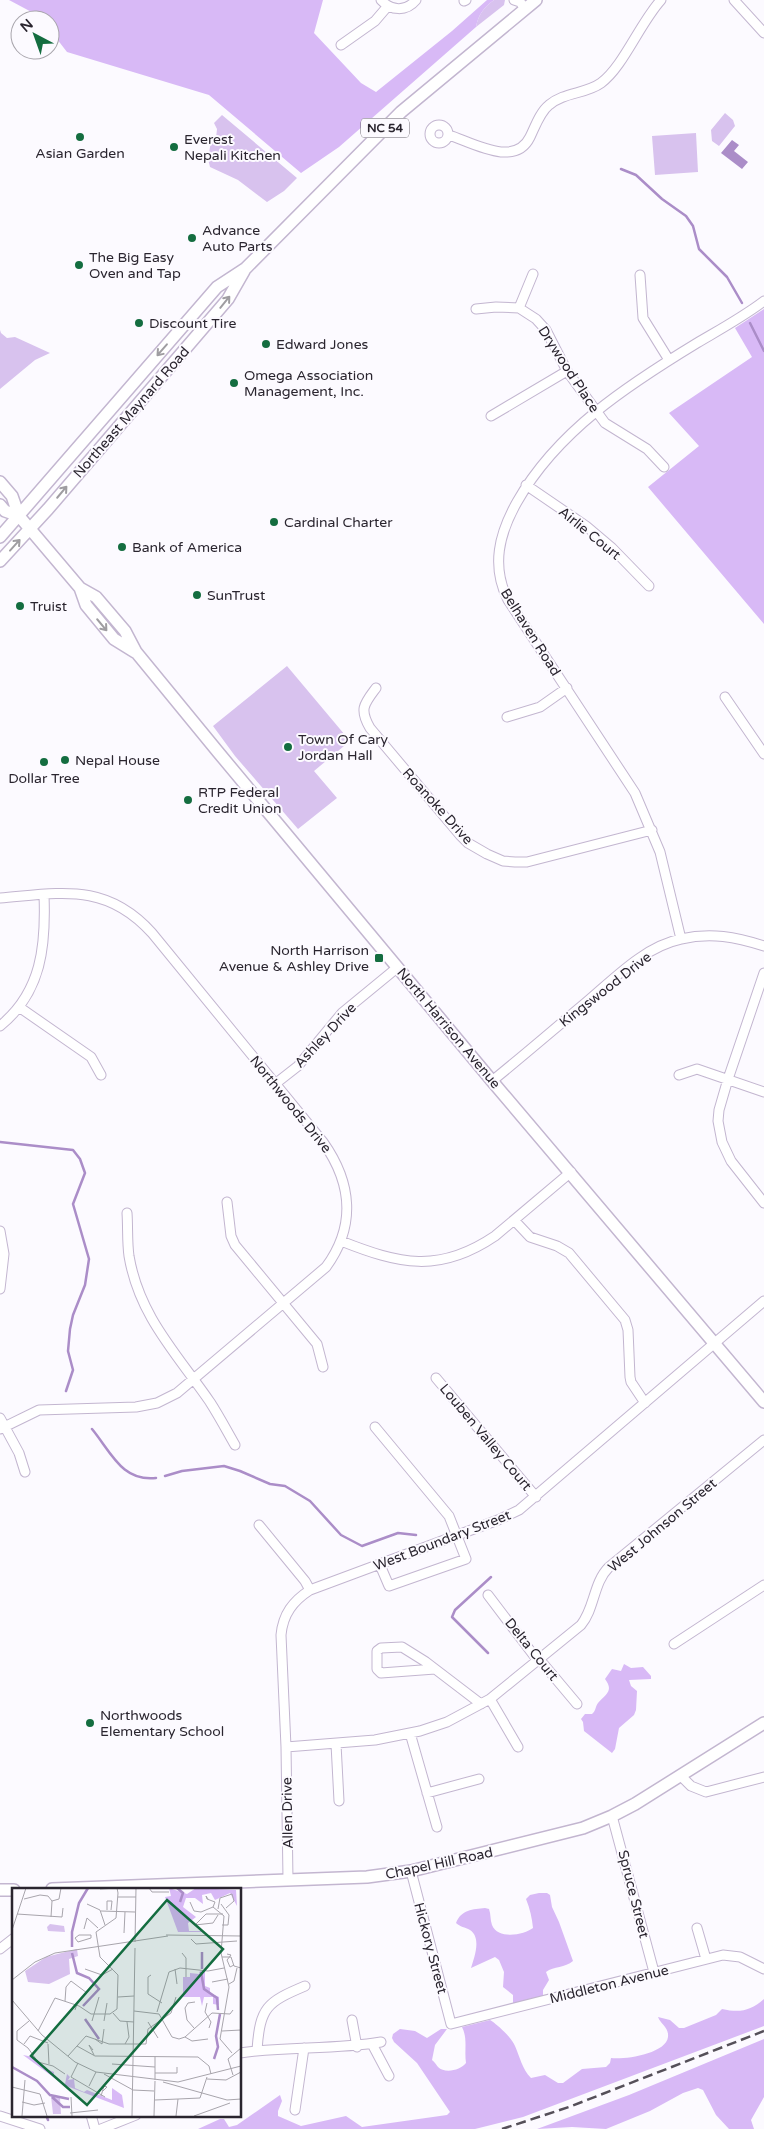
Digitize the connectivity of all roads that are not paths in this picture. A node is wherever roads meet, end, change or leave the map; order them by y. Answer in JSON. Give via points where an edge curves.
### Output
{"nodes":[{"id":1,"x":416,"y":0,"type":"edge"},
{"id":2,"x":536,"y":0,"type":"edge"},
{"id":3,"x":660,"y":0,"type":"edge"},
{"id":4,"x":734,"y":0,"type":"edge"},
{"id":5,"x":384,"y":3,"type":"edge"},
{"id":6,"x":520,"y":3,"type":"edge"},
{"id":7,"x":764,"y":33,"type":"edge"},
{"id":8,"x":342,"y":46,"type":"dead end"},
{"id":9,"x":449,"y":135,"type":"dead end"},
{"id":10,"x":246,"y":268,"type":"junction"},
{"id":11,"x":533,"y":274,"type":"dead end"},
{"id":12,"x":640,"y":275,"type":"dead end"},
{"id":13,"x":764,"y":301,"type":"edge"},
{"id":14,"x":519,"y":308,"type":"junction"},
{"id":15,"x":476,"y":309,"type":"dead end"},
{"id":16,"x":669,"y":360,"type":"junction"},
{"id":17,"x":567,"y":371,"type":"junction"},
{"id":18,"x":596,"y":412,"type":"junction"},
{"id":19,"x":492,"y":416,"type":"dead end"},
{"id":20,"x":664,"y":467,"type":"dead end"},
{"id":21,"x":0,"y":482,"type":"edge"},
{"id":22,"x":526,"y":485,"type":"junction"},
{"id":23,"x":0,"y":505,"type":"edge"},
{"id":24,"x":18,"y":516,"type":"junction"},
{"id":25,"x":30,"y":529,"type":"junction"},
{"id":26,"x":0,"y":537,"type":"edge"},
{"id":27,"x":0,"y":561,"type":"edge"},
{"id":28,"x":649,"y":586,"type":"dead end"},
{"id":29,"x":376,"y":688,"type":"dead end"},
{"id":30,"x":567,"y":688,"type":"junction"},
{"id":31,"x":725,"y":697,"type":"dead end"},
{"id":32,"x":507,"y":717,"type":"dead end"},
{"id":33,"x":764,"y":754,"type":"edge"},
{"id":34,"x":652,"y":830,"type":"junction"},
{"id":35,"x":44,"y":895,"type":"junction"},
{"id":36,"x":0,"y":898,"type":"edge"},
{"id":37,"x":681,"y":939,"type":"junction"},
{"id":38,"x":764,"y":946,"type":"edge"},
{"id":39,"x":398,"y":967,"type":"junction"},
{"id":40,"x":764,"y":973,"type":"edge"},
{"id":41,"x":18,"y":1007,"type":"junction"},
{"id":42,"x":0,"y":1026,"type":"edge"},
{"id":43,"x":101,"y":1074,"type":"dead end"},
{"id":44,"x":679,"y":1075,"type":"dead end"},
{"id":45,"x":728,"y":1080,"type":"junction"},
{"id":46,"x":492,"y":1081,"type":"junction"},
{"id":47,"x":275,"y":1084,"type":"junction"},
{"id":48,"x":764,"y":1092,"type":"edge"},
{"id":49,"x":571,"y":1172,"type":"junction"},
{"id":50,"x":227,"y":1202,"type":"dead end"},
{"id":51,"x":764,"y":1203,"type":"edge"},
{"id":52,"x":127,"y":1213,"type":"dead end"},
{"id":53,"x":514,"y":1220,"type":"junction"},
{"id":54,"x":0,"y":1231,"type":"edge"},
{"id":55,"x":341,"y":1241,"type":"junction"},
{"id":56,"x":2,"y":1264,"type":"edge"},
{"id":57,"x":0,"y":1289,"type":"edge"},
{"id":58,"x":764,"y":1301,"type":"edge"},
{"id":59,"x":284,"y":1304,"type":"junction"},
{"id":60,"x":715,"y":1344,"type":"junction"},
{"id":61,"x":323,"y":1367,"type":"dead end"},
{"id":62,"x":436,"y":1378,"type":"dead end"},
{"id":63,"x":194,"y":1381,"type":"junction"},
{"id":64,"x":764,"y":1402,"type":"edge"},
{"id":65,"x":645,"y":1403,"type":"junction"},
{"id":66,"x":2,"y":1424,"type":"edge"},
{"id":67,"x":375,"y":1427,"type":"dead end"},
{"id":68,"x":764,"y":1440,"type":"edge"},
{"id":69,"x":234,"y":1445,"type":"dead end"},
{"id":70,"x":25,"y":1472,"type":"dead end"},
{"id":71,"x":536,"y":1497,"type":"junction"},
{"id":72,"x":259,"y":1525,"type":"dead end"},
{"id":73,"x":458,"y":1535,"type":"junction"},
{"id":74,"x":380,"y":1565,"type":"junction"},
{"id":75,"x":764,"y":1585,"type":"edge"},
{"id":76,"x":310,"y":1590,"type":"junction"},
{"id":77,"x":488,"y":1595,"type":"dead end"},
{"id":78,"x":674,"y":1644,"type":"dead end"},
{"id":79,"x":540,"y":1660,"type":"junction"},
{"id":80,"x":435,"y":1669,"type":"junction"},
{"id":81,"x":490,"y":1699,"type":"junction"},
{"id":82,"x":481,"y":1704,"type":"junction"},
{"id":83,"x":577,"y":1704,"type":"dead end"},
{"id":84,"x":764,"y":1723,"type":"edge"},
{"id":85,"x":410,"y":1733,"type":"junction"},
{"id":86,"x":336,"y":1744,"type":"junction"},
{"id":87,"x":286,"y":1747,"type":"junction"},
{"id":88,"x":518,"y":1747,"type":"dead end"},
{"id":89,"x":681,"y":1776,"type":"junction"},
{"id":90,"x":764,"y":1777,"type":"edge"},
{"id":91,"x":479,"y":1779,"type":"dead end"},
{"id":92,"x":428,"y":1793,"type":"junction"},
{"id":93,"x":339,"y":1801,"type":"dead end"},
{"id":94,"x":612,"y":1816,"type":"junction"},
{"id":95,"x":437,"y":1827,"type":"dead end"},
{"id":96,"x":411,"y":1871,"type":"junction"},
{"id":97,"x":288,"y":1879,"type":"junction"},
{"id":98,"x":76,"y":1888,"type":"edge"},
{"id":99,"x":697,"y":1928,"type":"dead end"},
{"id":100,"x":12,"y":1940,"type":"edge"},
{"id":101,"x":0,"y":1949,"type":"edge"},
{"id":102,"x":706,"y":1959,"type":"junction"},
{"id":103,"x":764,"y":1969,"type":"edge"},
{"id":104,"x":654,"y":1972,"type":"junction"},
{"id":105,"x":305,"y":1986,"type":"dead end"},
{"id":106,"x":352,"y":2020,"type":"dead end"},
{"id":107,"x":451,"y":2024,"type":"joint"},
{"id":108,"x":358,"y":2047,"type":"junction"},
{"id":109,"x":304,"y":2048,"type":"junction"},
{"id":110,"x":257,"y":2050,"type":"junction"},
{"id":111,"x":241,"y":2053,"type":"edge"},
{"id":112,"x":390,"y":2076,"type":"dead end"},
{"id":113,"x":294,"y":2110,"type":"dead end"},
{"id":114,"x":0,"y":2116,"type":"edge"},
{"id":115,"x":91,"y":2116,"type":"edge"},
{"id":116,"x":134,"y":2116,"type":"edge"},
{"id":117,"x":40,"y":2129,"type":"edge"},
{"id":118,"x":95,"y":2129,"type":"edge"},
{"id":119,"x":101,"y":2129,"type":"edge"}],
"edges":[{"from":1,"to":5,"type":"street","via":[[408,7],[398,9]]},
{"from":2,"to":6,"type":"main road","name":"Northeast Maynard Road","number":"NC 54"},
{"from":3,"to":9,"type":"street","via":[[610,74],[592,88],[564,96],[548,106],[521,149],[505,154]]},
{"from":4,"to":7,"type":"street"},
{"from":5,"to":8,"type":"street","via":[[375,21]]},
{"from":6,"to":10,"type":"main road","name":"Northeast Maynard Road","number":"NC 54","via":[[401,112]]},
{"from":10,"to":24,"type":"main road","name":"Northeast Maynard Road","number":"NC 54","one_way":true,"via":[[217,287]]},
{"from":25,"to":10,"type":"main road","name":"Northeast Maynard Road","number":"NC 54","one_way":true,"via":[[228,298]]},
{"from":11,"to":14,"type":"street"},
{"from":12,"to":16,"type":"street","via":[[643,318]]},
{"from":13,"to":16,"type":"street","name":"Belhaven Road"},
{"from":14,"to":15,"type":"street","via":[[496,306]]},
{"from":14,"to":17,"type":"street","name":"Drywood Place","via":[[546,330]]},
{"from":16,"to":18,"type":"street","name":"Belhaven Road"},
{"from":17,"to":18,"type":"street","name":"Drywood Place"},
{"from":17,"to":19,"type":"street"},
{"from":18,"to":20,"type":"street","name":"Drywood Place","via":[[613,430],[647,449]]},
{"from":18,"to":22,"type":"street","name":"Belhaven Road","via":[[548,457]]},
{"from":21,"to":24,"type":"main road","name":"North Harrison Avenue","via":[[12,496]]},
{"from":22,"to":28,"type":"street","name":"Airlie Court","via":[[586,526]]},
{"from":22,"to":30,"type":"street","name":"Belhaven Road","via":[[501,539],[498,573],[514,610]]},
{"from":23,"to":24,"type":"main road","name":"North Harrison Avenue"},
{"from":24,"to":25,"type":"main road","name":"North Harrison Avenue"},
{"from":24,"to":26,"type":"main road","number":"NC 54"},
{"from":27,"to":25,"type":"main road","number":"NC 54","one_way":true},
{"from":25,"to":39,"type":"main road","name":"North Harrison Avenue","via":[[80,588],[86,605],[114,639],[136,652]]},
{"from":29,"to":34,"type":"street","name":"Roanoke Drive","via":[[363,710],[370,728],[460,835],[487,854],[504,861],[528,862]]},
{"from":30,"to":32,"type":"street","via":[[540,707]]},
{"from":30,"to":34,"type":"street","name":"Belhaven Road","via":[[626,776]]},
{"from":31,"to":33,"type":"street"},
{"from":34,"to":37,"type":"street","name":"Belhaven Road"},
{"from":35,"to":36,"type":"street","name":"Northwoods Drive"},
{"from":35,"to":41,"type":"street","via":[[43,953],[37,975]]},
{"from":35,"to":47,"type":"street","name":"Northwoods Drive","via":[[82,893],[100,897],[138,918]]},
{"from":37,"to":38,"type":"street","name":"Kingswood Drive","via":[[724,936]]},
{"from":37,"to":46,"type":"street","name":"Kingswood Drive","via":[[663,945],[636,962]]},
{"from":39,"to":46,"type":"main road","name":"North Harrison Avenue"},
{"from":39,"to":47,"type":"street","name":"Ashley Drive","via":[[342,1013],[298,1066]]},
{"from":40,"to":45,"type":"street"},
{"from":41,"to":42,"type":"street"},
{"from":41,"to":43,"type":"street","via":[[91,1057]]},
{"from":44,"to":45,"type":"street","via":[[697,1069]]},
{"from":45,"to":48,"type":"street"},
{"from":45,"to":51,"type":"street","via":[[719,1110],[722,1142],[730,1161]]},
{"from":46,"to":49,"type":"main road","name":"North Harrison Avenue"},
{"from":47,"to":55,"type":"street","name":"Northwoods Drive","via":[[323,1142],[338,1168],[346,1197]]},
{"from":49,"to":53,"type":"street"},
{"from":49,"to":60,"type":"main road","name":"North Harrison Avenue"},
{"from":50,"to":59,"type":"street","via":[[231,1236],[236,1245]]},
{"from":52,"to":63,"type":"street","via":[[129,1255],[138,1289],[159,1331]]},
{"from":53,"to":55,"type":"street","via":[[472,1250],[433,1261],[393,1259]]},
{"from":53,"to":65,"type":"street","via":[[530,1237],[569,1253],[625,1320],[631,1382]]},
{"from":54,"to":56,"type":"street","via":[[4,1247]]},
{"from":55,"to":59,"type":"street","name":"Northwoods Drive","via":[[326,1267]]},
{"from":56,"to":57,"type":"street"},
{"from":58,"to":60,"type":"street","name":"West Boundary Street"},
{"from":59,"to":61,"type":"street","via":[[317,1344]]},
{"from":59,"to":63,"type":"street","name":"Northwoods Drive"},
{"from":60,"to":64,"type":"main road","name":"North Harrison Avenue"},
{"from":60,"to":65,"type":"street","name":"West Boundary Street"},
{"from":62,"to":71,"type":"street","name":"Louben Valley Court"},
{"from":63,"to":66,"type":"street","name":"Northwoods Drive","via":[[167,1399],[146,1406],[39,1410]]},
{"from":63,"to":69,"type":"street"},
{"from":65,"to":71,"type":"street","name":"West Boundary Street"},
{"from":66,"to":70,"type":"street","via":[[19,1452]]},
{"from":67,"to":73,"type":"street","via":[[449,1516]]},
{"from":68,"to":79,"type":"street","name":"West Johnson Street","via":[[607,1569],[596,1586],[584,1621]]},
{"from":71,"to":73,"type":"street","name":"West Boundary Street","via":[[509,1516]]},
{"from":72,"to":76,"type":"street"},
{"from":73,"to":74,"type":"street","name":"West Boundary Street"},
{"from":73,"to":74,"type":"street","via":[[466,1559],[389,1586]]},
{"from":74,"to":76,"type":"street","name":"West Boundary Street"},
{"from":75,"to":78,"type":"street"},
{"from":76,"to":87,"type":"street","name":"West Boundary Street","via":[[291,1606],[282,1626]]},
{"from":77,"to":79,"type":"street","name":"Delta Court"},
{"from":79,"to":81,"type":"street","name":"West Johnson Street"},
{"from":79,"to":83,"type":"street","name":"Delta Court"},
{"from":80,"to":80,"type":"street","via":[[402,1647],[377,1651],[377,1669],[382,1673]]},
{"from":80,"to":82,"type":"street"},
{"from":81,"to":82,"type":"street","name":"West Johnson Street"},
{"from":81,"to":88,"type":"street"},
{"from":82,"to":85,"type":"street","name":"West Johnson Street","via":[[446,1722]]},
{"from":84,"to":89,"type":"main road","name":"Chapel Hill Road"},
{"from":85,"to":86,"type":"street","name":"West Johnson Street"},
{"from":85,"to":92,"type":"street"},
{"from":86,"to":87,"type":"street","name":"West Johnson Street"},
{"from":86,"to":93,"type":"street"},
{"from":87,"to":97,"type":"street","name":"Allen Drive"},
{"from":89,"to":90,"type":"street","via":[[706,1792]]},
{"from":89,"to":94,"type":"main road","name":"Chapel Hill Road"},
{"from":91,"to":92,"type":"street"},
{"from":92,"to":95,"type":"street"},
{"from":94,"to":96,"type":"main road","name":"Chapel Hill Road","via":[[566,1833]]},
{"from":94,"to":104,"type":"street","name":"Spruce Street"},
{"from":96,"to":97,"type":"main road","name":"Chapel Hill Road","via":[[367,1877]]},
{"from":96,"to":107,"type":"street","name":"Hickory Street"},
{"from":97,"to":98,"type":"main road","name":"Chapel Hill Road"},
{"from":99,"to":102,"type":"street"},
{"from":100,"to":101,"type":"street"},
{"from":102,"to":103,"type":"street","name":"Middleton Avenue","via":[[732,1954]]},
{"from":102,"to":104,"type":"street","name":"Middleton Avenue"},
{"from":104,"to":107,"type":"street","name":"Middleton Avenue"},
{"from":105,"to":110,"type":"street","via":[[270,2005],[258,2029]]},
{"from":106,"to":108,"type":"street"},
{"from":108,"to":109,"type":"street"},
{"from":108,"to":112,"type":"street","via":[[376,2043]]},
{"from":109,"to":110,"type":"street"},
{"from":109,"to":113,"type":"street"},
{"from":110,"to":111,"type":"street"},
{"from":114,"to":117,"type":"street"},
{"from":115,"to":118,"type":"street"},
{"from":116,"to":119,"type":"street"}]}
